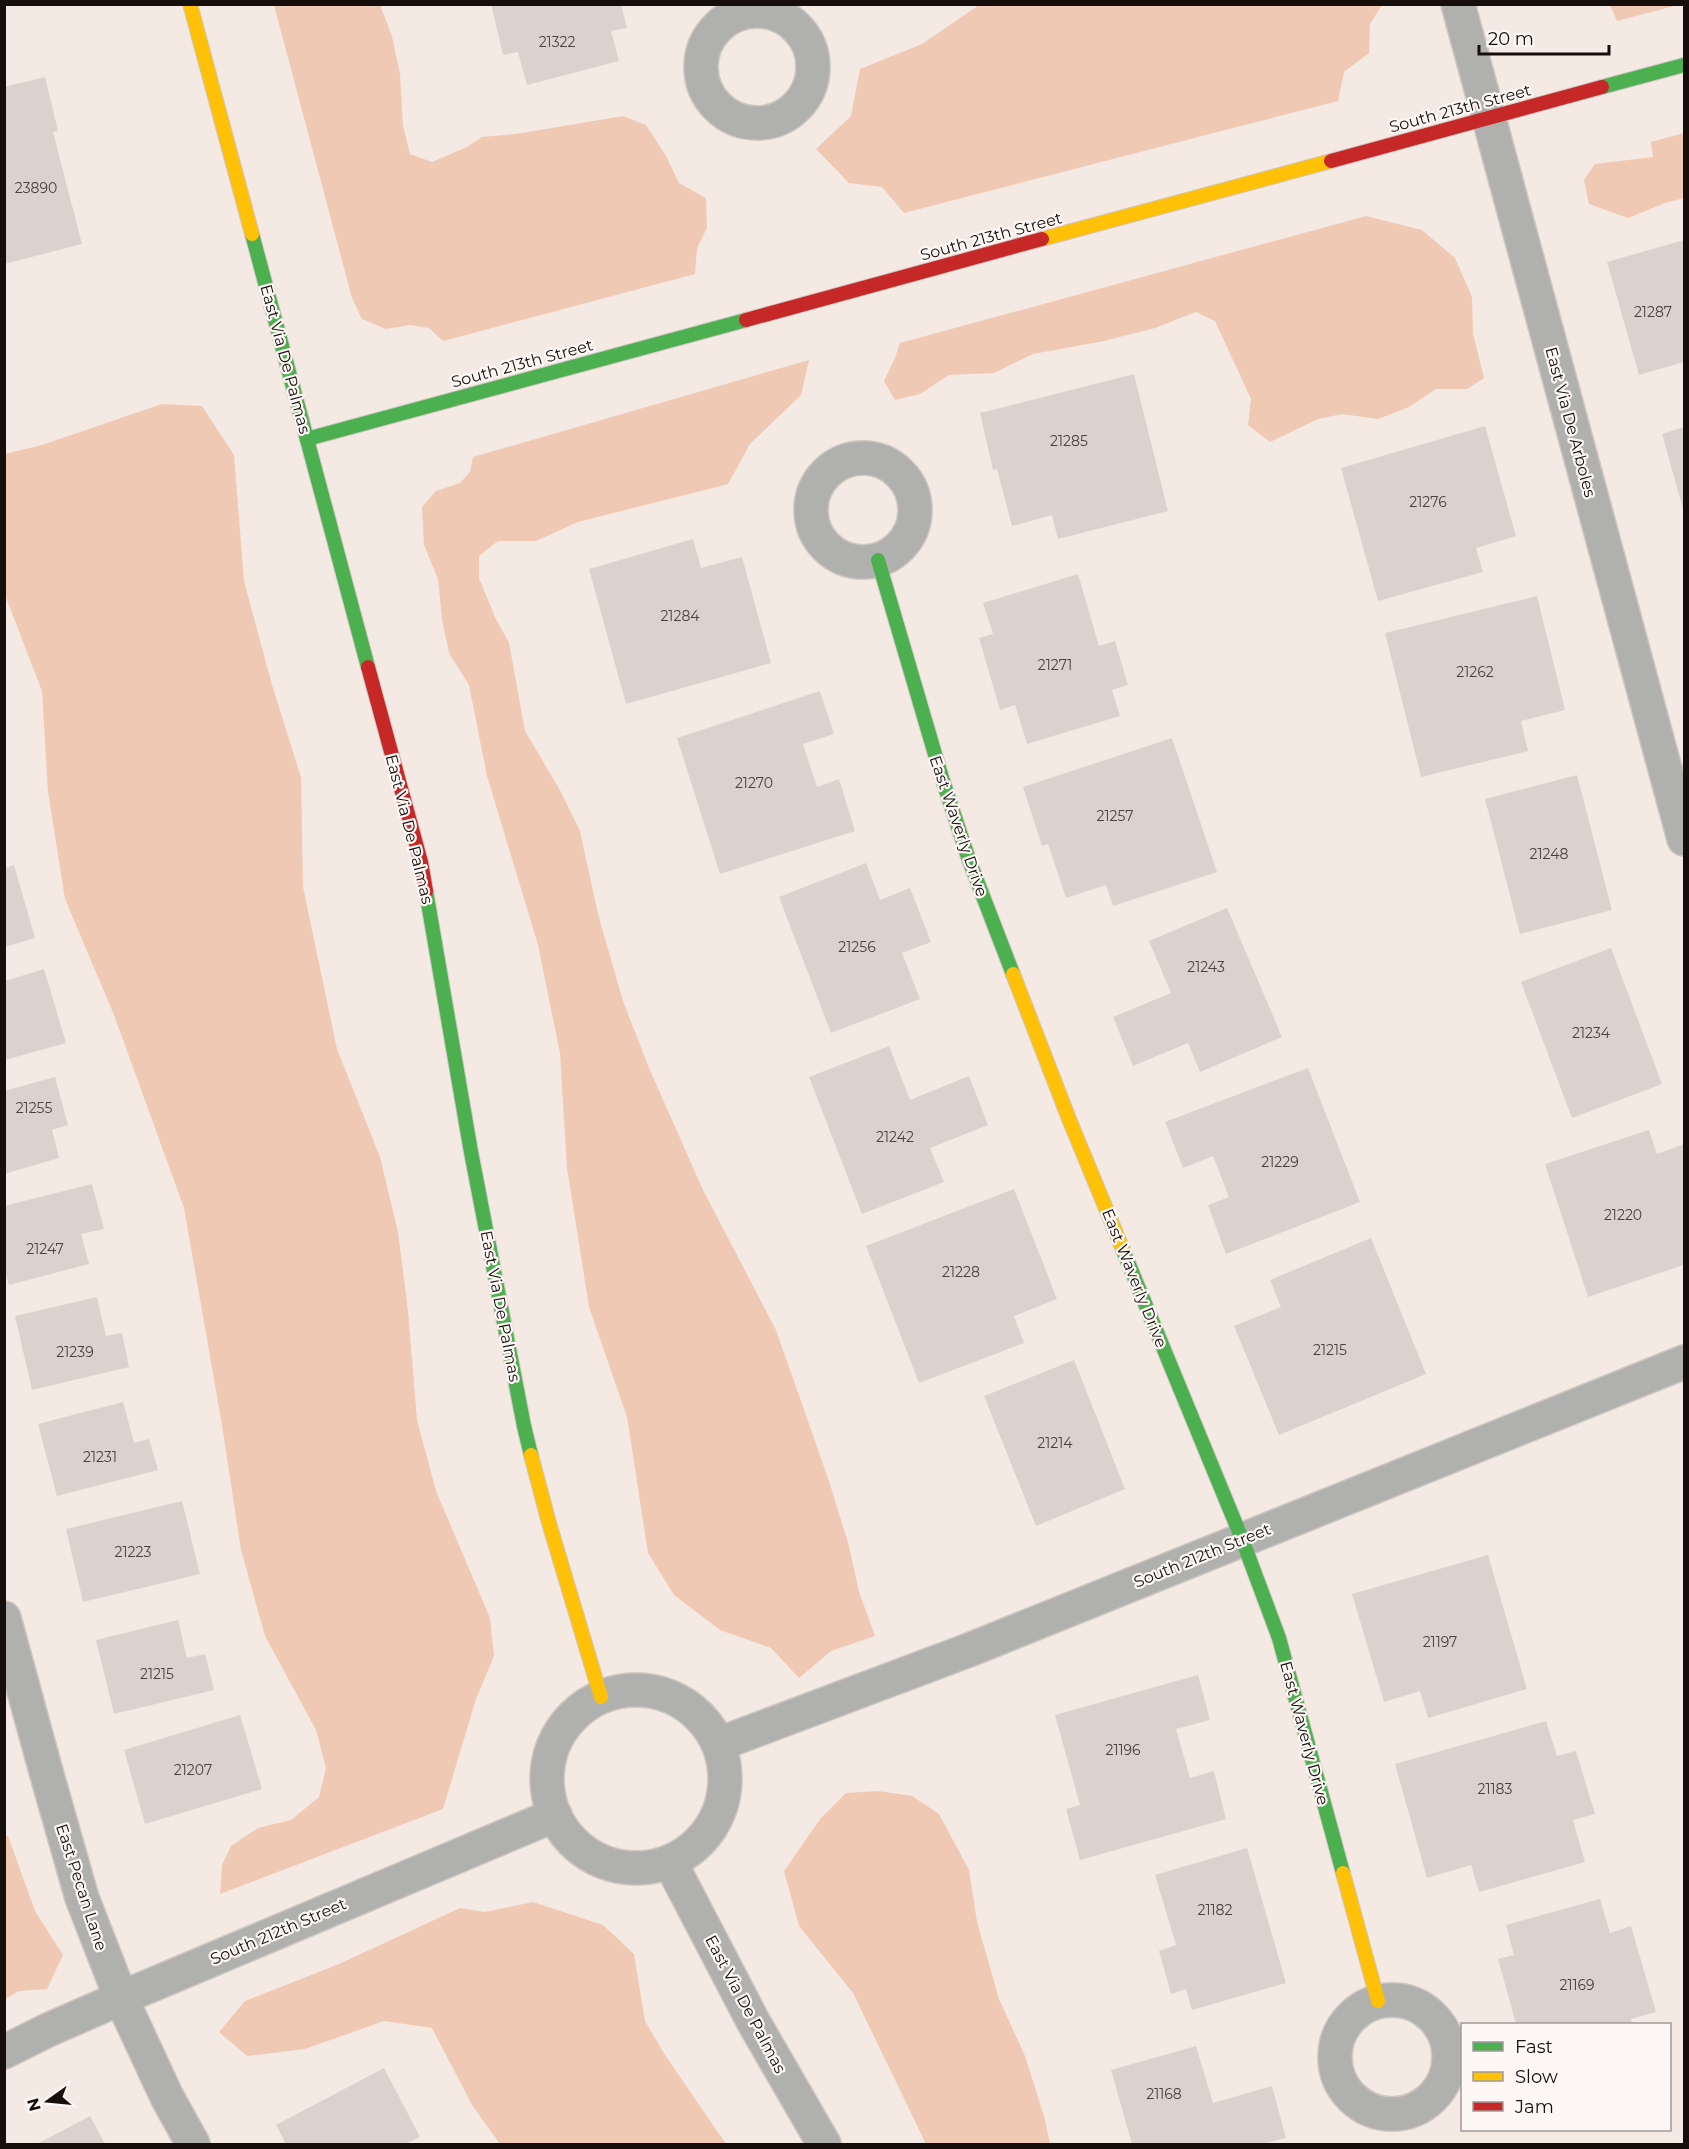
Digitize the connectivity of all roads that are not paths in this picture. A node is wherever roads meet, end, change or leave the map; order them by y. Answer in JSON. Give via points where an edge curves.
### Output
{"nodes":[{"id":1,"x":190,"y":4,"type":"edge"},
{"id":2,"x":1458,"y":4,"type":"edge"},
{"id":3,"x":1684,"y":65,"type":"edge"},
{"id":4,"x":1488,"y":118,"type":"junction"},
{"id":5,"x":307,"y":439,"type":"junction"},
{"id":6,"x":878,"y":560,"type":"dead end"},
{"id":7,"x":1684,"y":839,"type":"edge"},
{"id":8,"x":1684,"y":1362,"type":"edge"},
{"id":9,"x":1242,"y":1539,"type":"junction"},
{"id":10,"x":4,"y":1618,"type":"edge"},
{"id":11,"x":601,"y":1696,"type":"junction"},
{"id":12,"x":719,"y":1744,"type":"junction"},
{"id":13,"x":555,"y":1815,"type":"junction"},
{"id":14,"x":670,"y":1862,"type":"junction"},
{"id":15,"x":121,"y":1998,"type":"junction"},
{"id":16,"x":1378,"y":2001,"type":"dead end"},
{"id":17,"x":4,"y":2052,"type":"edge"},
{"id":18,"x":193,"y":2145,"type":"edge"},
{"id":19,"x":824,"y":2145,"type":"edge"}],
"edges":[{"from":1,"to":5,"type":"street","name":"East Via De Palmas"},
{"from":2,"to":4,"type":"street","name":"East Via De Arboles"},
{"from":3,"to":4,"type":"street","name":"South 213th Street"},
{"from":4,"to":5,"type":"street","name":"South 213th Street"},
{"from":4,"to":7,"type":"street","name":"East Via De Arboles"},
{"from":5,"to":11,"type":"street","name":"East Via De Palmas","via":[[421,862],[524,1426]]},
{"from":6,"to":9,"type":"street","name":"East Waverly Drive","via":[[973,871],[1065,1108]]},
{"from":8,"to":9,"type":"street","name":"South 212th Street"},
{"from":9,"to":12,"type":"street","name":"South 212th Street","via":[[969,1650]]},
{"from":9,"to":16,"type":"street","name":"East Waverly Drive","via":[[1279,1638]]},
{"from":10,"to":15,"type":"street","name":"East Pecan Lane","via":[[82,1898]]},
{"from":11,"to":12,"type":"street","via":[[628,1689],[656,1692],[682,1702],[704,1721]]},
{"from":11,"to":13,"type":"street","via":[[578,1711],[560,1732],[549,1758],[547,1785]]},
{"from":12,"to":14,"type":"street","via":[[725,1767],[719,1814],[690,1851]]},
{"from":13,"to":14,"type":"street","via":[[568,1837],[589,1855],[615,1866],[643,1868]]},
{"from":13,"to":15,"type":"street","name":"South 212th Street"},
{"from":14,"to":19,"type":"street","name":"East Via De Palmas","via":[[754,2023]]},
{"from":15,"to":17,"type":"street","name":"South 212th Street"},
{"from":15,"to":18,"type":"street","name":"East Pecan Lane"}]}
